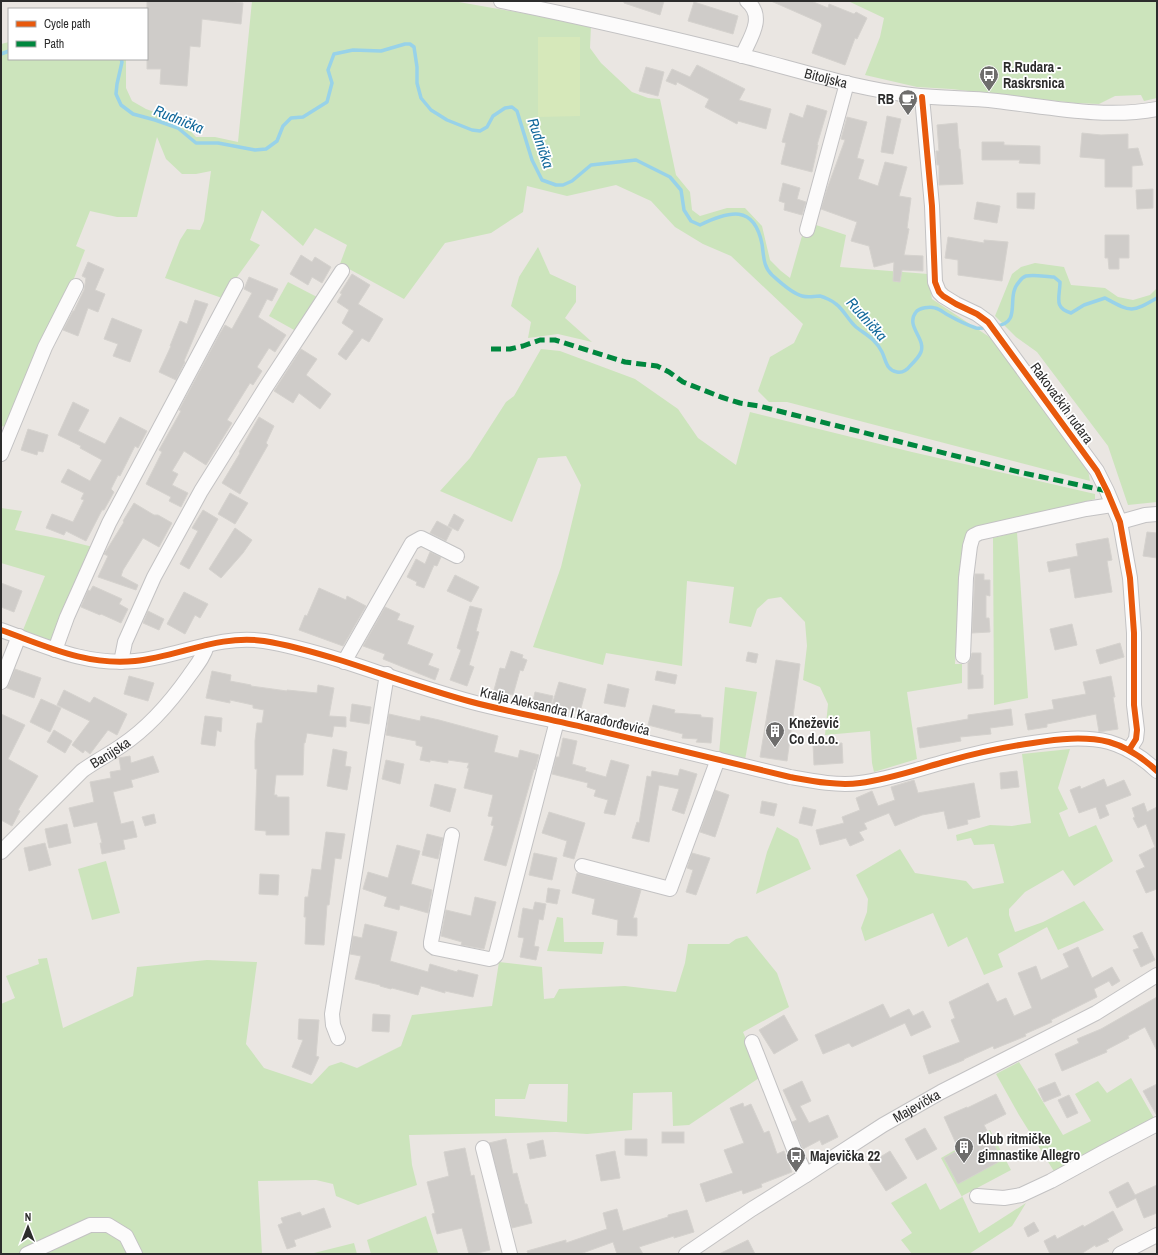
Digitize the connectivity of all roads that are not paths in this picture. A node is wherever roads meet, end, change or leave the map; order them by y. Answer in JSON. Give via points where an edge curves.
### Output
{"nodes":[{"id":1,"x":501,"y":1,"type":"edge"},
{"id":2,"x":747,"y":1,"type":"edge"},
{"id":3,"x":742,"y":56,"type":"junction"},
{"id":4,"x":847,"y":84,"type":"junction"},
{"id":5,"x":922,"y":97,"type":"junction"},
{"id":6,"x":1157,"y":109,"type":"edge"},
{"id":7,"x":807,"y":230,"type":"dead end"},
{"id":8,"x":342,"y":271,"type":"dead end"},
{"id":9,"x":236,"y":285,"type":"dead end"},
{"id":10,"x":76,"y":286,"type":"dead end"},
{"id":11,"x":1,"y":454,"type":"edge"},
{"id":12,"x":1112,"y":505,"type":"junction"},
{"id":13,"x":1157,"y":514,"type":"edge"},
{"id":14,"x":1120,"y":522,"type":"junction"},
{"id":15,"x":458,"y":556,"type":"dead end"},
{"id":16,"x":1,"y":630,"type":"edge"},
{"id":17,"x":19,"y":636,"type":"junction"},
{"id":18,"x":207,"y":645,"type":"junction"},
{"id":19,"x":54,"y":650,"type":"junction"},
{"id":20,"x":963,"y":656,"type":"dead end"},
{"id":21,"x":121,"y":662,"type":"junction"},
{"id":22,"x":344,"y":662,"type":"junction"},
{"id":23,"x":387,"y":674,"type":"junction"},
{"id":24,"x":1,"y":682,"type":"edge"},
{"id":25,"x":557,"y":722,"type":"junction"},
{"id":26,"x":1129,"y":750,"type":"junction"},
{"id":27,"x":718,"y":759,"type":"junction"},
{"id":28,"x":1157,"y":772,"type":"edge"},
{"id":29,"x":452,"y":835,"type":"dead end"},
{"id":30,"x":4,"y":844,"type":"edge"},
{"id":31,"x":582,"y":866,"type":"dead end"},
{"id":32,"x":1157,"y":975,"type":"edge"},
{"id":33,"x":338,"y":1038,"type":"dead end"},
{"id":34,"x":752,"y":1042,"type":"dead end"},
{"id":35,"x":1157,"y":1124,"type":"edge"},
{"id":36,"x":483,"y":1148,"type":"dead end"},
{"id":37,"x":806,"y":1176,"type":"junction"},
{"id":38,"x":977,"y":1196,"type":"dead end"},
{"id":39,"x":1157,"y":1236,"type":"edge"},
{"id":40,"x":28,"y":1254,"type":"edge"},
{"id":41,"x":135,"y":1254,"type":"edge"},
{"id":42,"x":510,"y":1254,"type":"edge"},
{"id":43,"x":686,"y":1254,"type":"edge"},
{"id":44,"x":1120,"y":1254,"type":"edge"}],
"edges":[{"from":1,"to":3,"type":"street","name":"Bitoljska"},
{"from":2,"to":3,"type":"street","via":[[755,11],[757,21]]},
{"from":3,"to":4,"type":"street","name":"Bitoljska"},
{"from":4,"to":5,"type":"street","name":"Bitoljska"},
{"from":4,"to":7,"type":"street"},
{"from":5,"to":6,"type":"street","name":"Bitoljska","via":[[982,100],[1091,112],[1134,113]]},
{"from":5,"to":12,"type":"street","name":"Rakovačkih rudara","via":[[932,206],[935,282],[943,296],[988,322],[1097,471]]},
{"from":8,"to":21,"type":"street","via":[[201,491],[154,577],[125,642]]},
{"from":9,"to":19,"type":"street","via":[[109,523]]},
{"from":10,"to":11,"type":"street","via":[[44,347]]},
{"from":12,"to":14,"type":"street","name":"Rakovačkih rudara"},
{"from":12,"to":20,"type":"street","via":[[973,536],[966,578]]},
{"from":13,"to":14,"type":"street"},
{"from":14,"to":26,"type":"street","name":"Rakovačkih rudara","via":[[1130,578],[1134,633],[1134,705],[1137,730],[1136,739]]},
{"from":15,"to":22,"type":"street","via":[[421,538],[412,543]]},
{"from":16,"to":17,"type":"street","name":"Kralja Aleksandra I Karađorđevića"},
{"from":17,"to":19,"type":"street","name":"Kralja Aleksandra I Karađorđevića"},
{"from":17,"to":24,"type":"street"},
{"from":18,"to":21,"type":"street","name":"Kralja Aleksandra I Karađorđevića","via":[[152,659]]},
{"from":18,"to":22,"type":"street","name":"Kralja Aleksandra I Karađorđevića","via":[[244,639],[263,640]]},
{"from":18,"to":30,"type":"street","name":"Banijska","via":[[205,654],[159,714],[120,746],[82,771]]},
{"from":19,"to":21,"type":"street","name":"Kralja Aleksandra I Karađorđevića","via":[[102,662]]},
{"from":22,"to":23,"type":"street","name":"Kralja Aleksandra I Karađorđevića"},
{"from":23,"to":25,"type":"street","name":"Kralja Aleksandra I Karađorđevića","via":[[470,701]]},
{"from":23,"to":33,"type":"street","via":[[332,1014]]},
{"from":25,"to":27,"type":"street","name":"Kralja Aleksandra I Karađorđevića"},
{"from":25,"to":29,"type":"street","via":[[496,955],[493,958],[434,948],[431,942]]},
{"from":26,"to":27,"type":"street","name":"Kralja Aleksandra I Karađorđevića","via":[[1109,742],[1067,738],[1019,745],[858,783],[790,777]]},
{"from":26,"to":28,"type":"street","name":"Kralja Aleksandra I Karađorđevića"},
{"from":27,"to":31,"type":"street","via":[[670,889]]},
{"from":32,"to":37,"type":"street","name":"Majevička","via":[[1096,1014],[910,1109]]},
{"from":34,"to":37,"type":"street"},
{"from":35,"to":38,"type":"street","via":[[1021,1195],[1004,1198]]},
{"from":36,"to":42,"type":"street"},
{"from":37,"to":43,"type":"street","name":"Majevička"},
{"from":39,"to":44,"type":"street"},
{"from":40,"to":41,"type":"street","via":[[90,1225],[108,1225],[126,1236]]}]}
